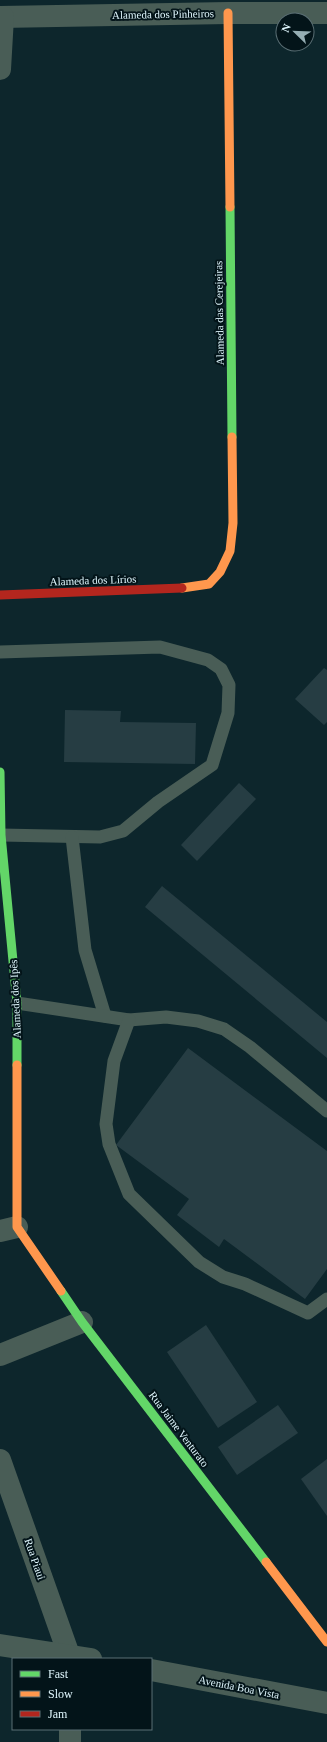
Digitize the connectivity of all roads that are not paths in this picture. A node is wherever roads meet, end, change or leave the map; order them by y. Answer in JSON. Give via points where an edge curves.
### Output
{"nodes":[{"id":1,"x":228,"y":13,"type":"junction"},
{"id":2,"x":327,"y":13,"type":"edge"},
{"id":3,"x":2,"y":17,"type":"edge"},
{"id":4,"x":0,"y":69,"type":"edge"},
{"id":5,"x":187,"y":588,"type":"joint"},
{"id":6,"x":0,"y":595,"type":"edge"},
{"id":7,"x":0,"y":652,"type":"edge"},
{"id":8,"x":0,"y":772,"type":"edge"},
{"id":9,"x":1,"y":835,"type":"junction"},
{"id":10,"x":72,"y":837,"type":"junction"},
{"id":11,"x":17,"y":1003,"type":"junction"},
{"id":12,"x":104,"y":1016,"type":"junction"},
{"id":13,"x":129,"y":1020,"type":"junction"},
{"id":14,"x":327,"y":1111,"type":"edge"},
{"id":15,"x":8,"y":1229,"type":"edge"},
{"id":16,"x":327,"y":1299,"type":"edge"},
{"id":17,"x":82,"y":1322,"type":"junction"},
{"id":18,"x":0,"y":1355,"type":"edge"},
{"id":19,"x":0,"y":1460,"type":"edge"},
{"id":20,"x":327,"y":1642,"type":"edge"},
{"id":21,"x":0,"y":1645,"type":"edge"},
{"id":22,"x":69,"y":1657,"type":"edge"},
{"id":23,"x":80,"y":1658,"type":"edge"},
{"id":24,"x":152,"y":1670,"type":"edge"},
{"id":25,"x":326,"y":1705,"type":"edge"},
{"id":26,"x":70,"y":1730,"type":"edge"},
{"id":27,"x":70,"y":1742,"type":"edge"}],
"edges":[{"from":1,"to":2,"type":"street","name":"Alameda dos Pinheiros"},
{"from":1,"to":3,"type":"street","name":"Alameda dos Pinheiros"},
{"from":1,"to":5,"type":"street","name":"Alameda das Cerejeiras","via":[[233,523],[230,551],[220,572],[209,584]]},
{"from":3,"to":4,"type":"street"},
{"from":5,"to":6,"type":"street","name":"Alameda dos Lírios"},
{"from":7,"to":10,"type":"lane","via":[[160,647],[208,660],[221,668],[229,685],[228,713],[212,765],[158,802],[123,831],[100,837]]},
{"from":8,"to":9,"type":"street","name":"Alameda dos Ipês"},
{"from":9,"to":10,"type":"lane"},
{"from":9,"to":11,"type":"street","name":"Alameda dos Ipês"},
{"from":10,"to":12,"type":"lane","via":[[85,950]]},
{"from":11,"to":12,"type":"lane"},
{"from":11,"to":15,"type":"street","name":"Alameda dos Ipês"},
{"from":12,"to":13,"type":"lane"},
{"from":13,"to":14,"type":"lane","via":[[166,1017],[198,1020],[224,1029],[250,1047]]},
{"from":13,"to":16,"type":"lane","via":[[114,1060],[106,1124],[109,1144],[129,1194],[199,1262],[223,1277],[245,1284],[308,1313]]},
{"from":15,"to":17,"type":"street","name":"Rua Jaime Venturato"},
{"from":17,"to":18,"type":"street"},
{"from":17,"to":20,"type":"street","name":"Rua Jaime Venturato"},
{"from":19,"to":22,"type":"street","name":"Rua Piaui"},
{"from":21,"to":22,"type":"street"},
{"from":22,"to":23,"type":"street"},
{"from":24,"to":25,"type":"street","name":"Avenida Boa Vista"},
{"from":26,"to":27,"type":"street"}]}
